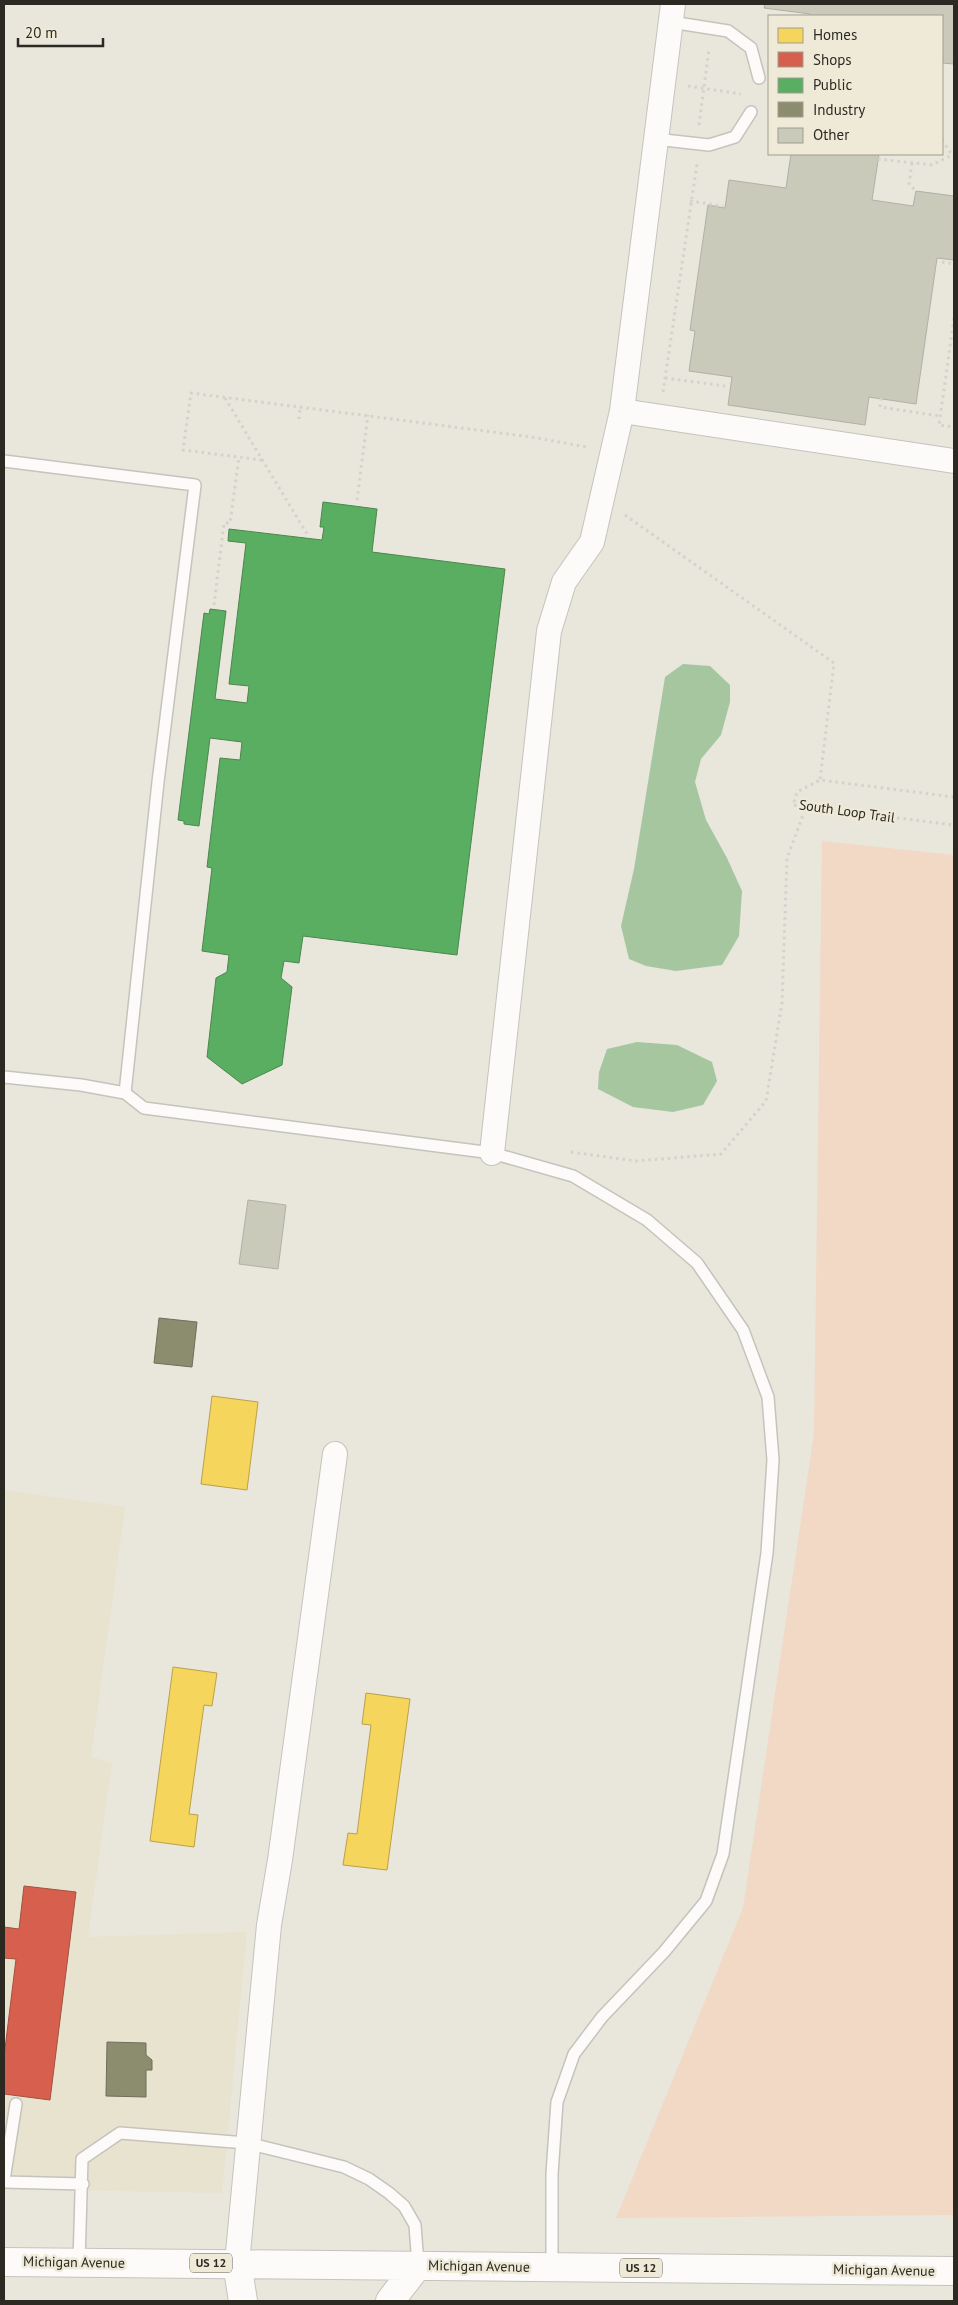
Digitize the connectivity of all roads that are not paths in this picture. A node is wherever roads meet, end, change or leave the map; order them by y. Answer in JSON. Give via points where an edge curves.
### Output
{"nodes":[{"id":1,"x":672,"y":13,"type":"edge"},
{"id":2,"x":759,"y":78,"type":"dead end"},
{"id":3,"x":751,"y":112,"type":"dead end"},
{"id":4,"x":655,"y":139,"type":"junction"},
{"id":5,"x":622,"y":411,"type":"junction"},
{"id":6,"x":4,"y":461,"type":"edge"},
{"id":7,"x":954,"y":461,"type":"edge"},
{"id":8,"x":4,"y":1076,"type":"edge"},
{"id":9,"x":125,"y":1093,"type":"junction"},
{"id":10,"x":492,"y":1153,"type":"junction"},
{"id":11,"x":335,"y":1454,"type":"dead end"},
{"id":12,"x":16,"y":2104,"type":"dead end"},
{"id":13,"x":247,"y":2143,"type":"junction"},
{"id":14,"x":4,"y":2181,"type":"edge"},
{"id":15,"x":82,"y":2184,"type":"junction"},
{"id":16,"x":4,"y":2262,"type":"edge"},
{"id":17,"x":79,"y":2263,"type":"junction"},
{"id":18,"x":237,"y":2263,"type":"junction"},
{"id":19,"x":418,"y":2265,"type":"junction"},
{"id":20,"x":552,"y":2267,"type":"junction"},
{"id":21,"x":954,"y":2271,"type":"edge"},
{"id":22,"x":243,"y":2301,"type":"edge"},
{"id":23,"x":390,"y":2301,"type":"edge"}],
"edges":[{"from":1,"to":2,"type":"lane","via":[[728,31],[751,48]]},
{"from":1,"to":4,"type":"street"},
{"from":3,"to":4,"type":"lane","via":[[734,138],[709,145]]},
{"from":4,"to":5,"type":"street"},
{"from":5,"to":7,"type":"street"},
{"from":5,"to":10,"type":"street","via":[[592,542],[564,582],[549,631]]},
{"from":6,"to":9,"type":"lane","via":[[195,485],[158,782]]},
{"from":8,"to":9,"type":"lane"},
{"from":9,"to":10,"type":"lane","via":[[144,1108]]},
{"from":10,"to":20,"type":"lane","via":[[573,1176],[647,1220],[697,1264],[743,1330],[768,1397],[773,1460],[767,1553],[723,1854],[706,1901],[664,1952],[602,2017],[574,2054],[558,2102],[552,2174]]},
{"from":11,"to":13,"type":"street","via":[[282,1851],[269,1925]]},
{"from":12,"to":14,"type":"lane"},
{"from":13,"to":15,"type":"lane","via":[[120,2133],[82,2159]]},
{"from":13,"to":18,"type":"street"},
{"from":13,"to":19,"type":"lane","via":[[344,2167],[389,2192],[404,2206],[414,2225]]},
{"from":14,"to":15,"type":"lane"},
{"from":15,"to":17,"type":"lane"},
{"from":16,"to":17,"type":"main road","name":"Michigan Avenue","number":"US 12"},
{"from":17,"to":18,"type":"main road","name":"Michigan Avenue","number":"US 12"},
{"from":18,"to":19,"type":"main road","name":"Michigan Avenue","number":"US 12"},
{"from":18,"to":22,"type":"main road"},
{"from":19,"to":20,"type":"main road","name":"Michigan Avenue","number":"US 12"},
{"from":19,"to":23,"type":"main road"},
{"from":20,"to":21,"type":"main road","name":"Michigan Avenue","number":"US 12"}]}
